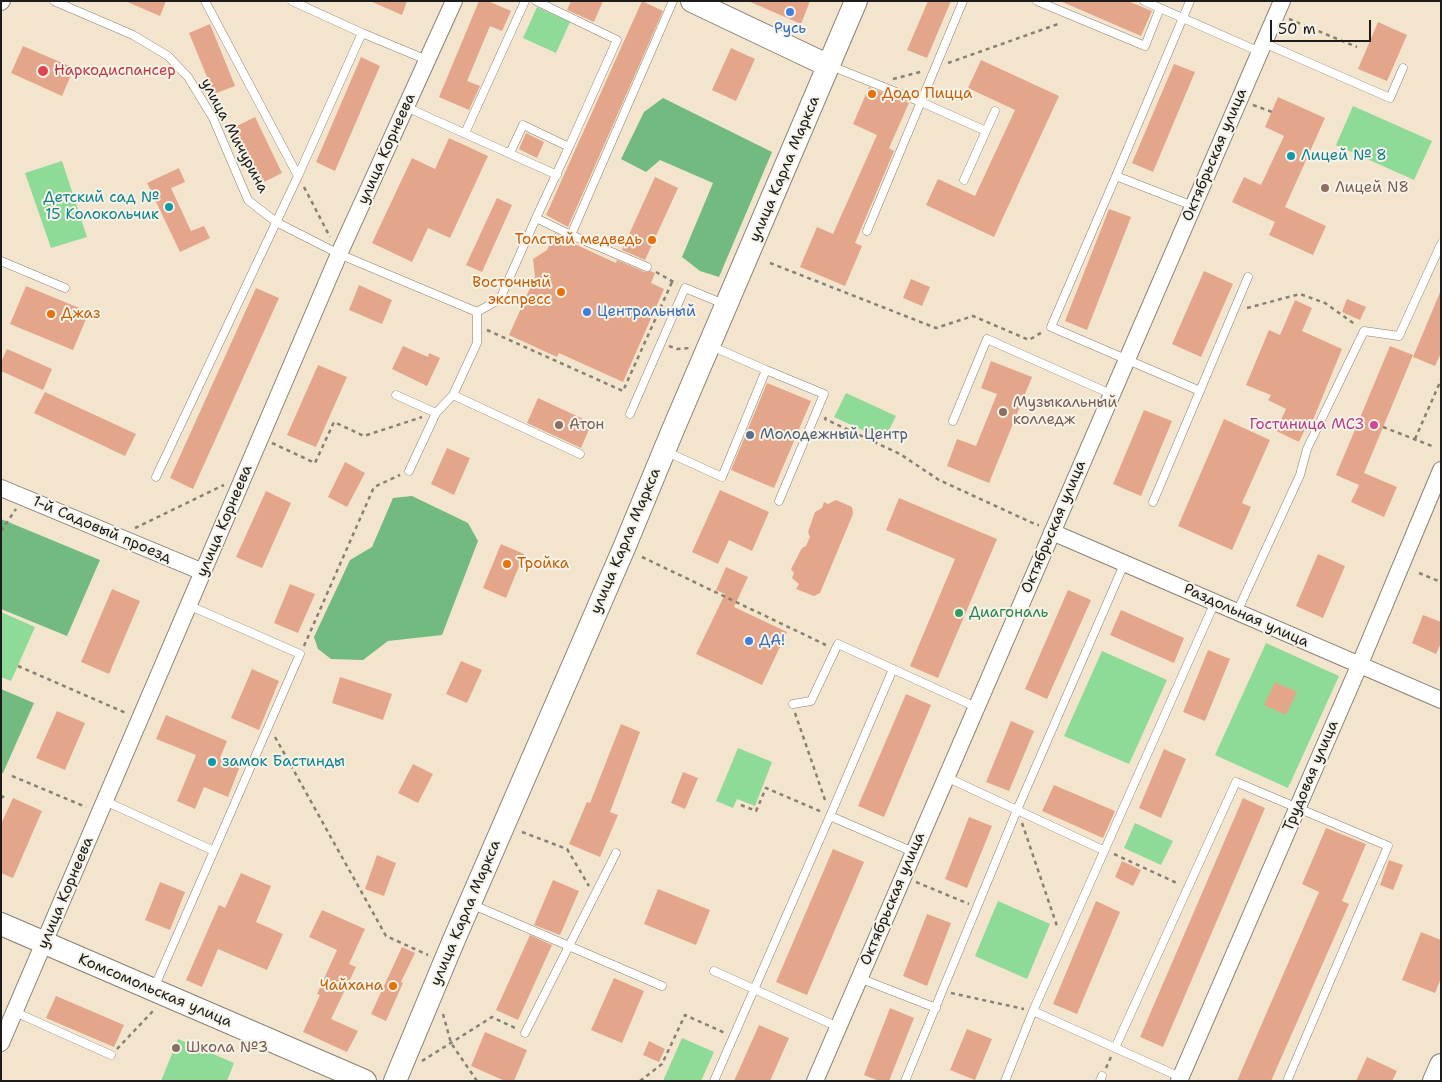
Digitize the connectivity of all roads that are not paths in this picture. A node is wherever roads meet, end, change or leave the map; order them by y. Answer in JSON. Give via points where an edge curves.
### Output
{"nodes":[{"id":1,"x":54,"y":1,"type":"edge"},
{"id":2,"x":205,"y":1,"type":"edge"},
{"id":3,"x":292,"y":1,"type":"edge"},
{"id":4,"x":454,"y":1,"type":"edge"},
{"id":5,"x":525,"y":1,"type":"edge"},
{"id":6,"x":536,"y":1,"type":"edge"},
{"id":7,"x":673,"y":1,"type":"edge"},
{"id":8,"x":692,"y":1,"type":"edge"},
{"id":9,"x":856,"y":1,"type":"edge"},
{"id":10,"x":963,"y":1,"type":"edge"},
{"id":11,"x":1037,"y":1,"type":"edge"},
{"id":12,"x":1144,"y":1,"type":"edge"},
{"id":13,"x":1190,"y":1,"type":"edge"},
{"id":14,"x":1160,"y":8,"type":"junction"},
{"id":15,"x":1279,"y":8,"type":"edge"},
{"id":16,"x":1183,"y":18,"type":"junction"},
{"id":17,"x":362,"y":33,"type":"junction"},
{"id":18,"x":1262,"y":47,"type":"junction"},
{"id":19,"x":427,"y":60,"type":"junction"},
{"id":20,"x":829,"y":66,"type":"junction"},
{"id":21,"x":1403,"y":68,"type":"dead end"},
{"id":22,"x":921,"y":102,"type":"junction"},
{"id":23,"x":406,"y":107,"type":"junction"},
{"id":24,"x":995,"y":111,"type":"dead end"},
{"id":25,"x":986,"y":131,"type":"junction"},
{"id":26,"x":465,"y":133,"type":"junction"},
{"id":27,"x":569,"y":147,"type":"junction"},
{"id":28,"x":510,"y":153,"type":"junction"},
{"id":29,"x":557,"y":174,"type":"junction"},
{"id":30,"x":298,"y":176,"type":"junction"},
{"id":31,"x":1116,"y":176,"type":"junction"},
{"id":32,"x":964,"y":180,"type":"dead end"},
{"id":33,"x":1193,"y":206,"type":"junction"},
{"id":34,"x":536,"y":218,"type":"junction"},
{"id":35,"x":276,"y":222,"type":"junction"},
{"id":36,"x":866,"y":231,"type":"dead end"},
{"id":37,"x":571,"y":235,"type":"junction"},
{"id":38,"x":1441,"y":244,"type":"edge"},
{"id":39,"x":339,"y":254,"type":"junction"},
{"id":40,"x":1,"y":261,"type":"edge"},
{"id":41,"x":647,"y":267,"type":"road end"},
{"id":42,"x":1248,"y":277,"type":"dead end"},
{"id":43,"x":65,"y":288,"type":"dead end"},
{"id":44,"x":726,"y":305,"type":"junction"},
{"id":45,"x":477,"y":312,"type":"junction"},
{"id":46,"x":709,"y":346,"type":"junction"},
{"id":47,"x":1127,"y":359,"type":"junction"},
{"id":48,"x":766,"y":370,"type":"junction"},
{"id":49,"x":1200,"y":391,"type":"junction"},
{"id":50,"x":1111,"y":394,"type":"junction"},
{"id":51,"x":453,"y":395,"type":"junction"},
{"id":52,"x":396,"y":396,"type":"dead end"},
{"id":53,"x":436,"y":413,"type":"junction"},
{"id":54,"x":630,"y":414,"type":"dead end"},
{"id":55,"x":953,"y":421,"type":"dead end"},
{"id":56,"x":665,"y":451,"type":"junction"},
{"id":57,"x":580,"y":454,"type":"dead end"},
{"id":58,"x":1441,"y":470,"type":"edge"},
{"id":59,"x":409,"y":471,"type":"road end"},
{"id":60,"x":156,"y":477,"type":"dead end"},
{"id":61,"x":1,"y":488,"type":"edge"},
{"id":62,"x":779,"y":501,"type":"dead end"},
{"id":63,"x":1153,"y":502,"type":"dead end"},
{"id":64,"x":1054,"y":527,"type":"junction"},
{"id":65,"x":1125,"y":562,"type":"junction"},
{"id":66,"x":203,"y":572,"type":"junction"},
{"id":67,"x":1215,"y":602,"type":"junction"},
{"id":68,"x":188,"y":605,"type":"junction"},
{"id":69,"x":1237,"y":612,"type":"junction"},
{"id":70,"x":1359,"y":666,"type":"junction"},
{"id":71,"x":893,"y":669,"type":"junction"},
{"id":72,"x":1441,"y":700,"type":"edge"},
{"id":73,"x":792,"y":704,"type":"road end"},
{"id":74,"x":976,"y":707,"type":"junction"},
{"id":75,"x":946,"y":776,"type":"junction"},
{"id":76,"x":106,"y":801,"type":"junction"},
{"id":77,"x":1297,"y":808,"type":"junction"},
{"id":78,"x":1017,"y":810,"type":"junction"},
{"id":79,"x":830,"y":816,"type":"junction"},
{"id":80,"x":1103,"y":850,"type":"junction"},
{"id":81,"x":214,"y":851,"type":"junction"},
{"id":82,"x":913,"y":852,"type":"junction"},
{"id":83,"x":616,"y":853,"type":"dead end"},
{"id":84,"x":469,"y":904,"type":"junction"},
{"id":85,"x":1,"y":924,"type":"edge"},
{"id":86,"x":45,"y":943,"type":"junction"},
{"id":87,"x":569,"y":945,"type":"junction"},
{"id":88,"x":714,"y":971,"type":"dead end"},
{"id":89,"x":860,"y":978,"type":"junction"},
{"id":90,"x":662,"y":986,"type":"dead end"},
{"id":91,"x":754,"y":990,"type":"junction"},
{"id":92,"x":153,"y":1000,"type":"junction"},
{"id":93,"x":936,"y":1008,"type":"junction"},
{"id":94,"x":1033,"y":1011,"type":"junction"},
{"id":95,"x":15,"y":1012,"type":"junction"},
{"id":96,"x":838,"y":1027,"type":"junction"},
{"id":97,"x":525,"y":1033,"type":"road end"},
{"id":98,"x":1,"y":1042,"type":"edge"},
{"id":99,"x":1114,"y":1048,"type":"junction"},
{"id":100,"x":111,"y":1055,"type":"road end"},
{"id":101,"x":1441,"y":1065,"type":"edge"},
{"id":102,"x":1180,"y":1079,"type":"edge"},
{"id":103,"x":365,"y":1081,"type":"edge"},
{"id":104,"x":395,"y":1081,"type":"edge"},
{"id":105,"x":714,"y":1081,"type":"edge"},
{"id":106,"x":815,"y":1081,"type":"edge"},
{"id":107,"x":905,"y":1081,"type":"edge"},
{"id":108,"x":1005,"y":1081,"type":"edge"},
{"id":109,"x":1287,"y":1081,"type":"edge"},
{"id":110,"x":1434,"y":1081,"type":"edge"}],
"edges":[{"from":1,"to":35,"type":"lane","name":"улица Мичурина","via":[[133,35],[168,56],[188,77],[213,118],[248,200]]},
{"from":2,"to":30,"type":"lane"},
{"from":3,"to":17,"type":"lane"},
{"from":4,"to":19,"type":"street","name":"улица Корнеева"},
{"from":5,"to":26,"type":"lane"},
{"from":6,"to":27,"type":"lane","via":[[617,40]]},
{"from":7,"to":37,"type":"lane"},
{"from":8,"to":20,"type":"main road"},
{"from":9,"to":20,"type":"main road","name":"улица Карла Маркса"},
{"from":10,"to":22,"type":"lane"},
{"from":11,"to":14,"type":"lane","via":[[1145,46]]},
{"from":12,"to":14,"type":"lane"},
{"from":13,"to":16,"type":"lane"},
{"from":14,"to":16,"type":"lane"},
{"from":15,"to":18,"type":"street","name":"Октябрьская улица"},
{"from":16,"to":18,"type":"lane"},
{"from":16,"to":31,"type":"lane"},
{"from":17,"to":19,"type":"lane"},
{"from":17,"to":30,"type":"lane"},
{"from":18,"to":21,"type":"lane","via":[[1390,98]]},
{"from":18,"to":33,"type":"street","name":"Октябрьская улица"},
{"from":19,"to":23,"type":"street","name":"улица Корнеева"},
{"from":20,"to":22,"type":"lane"},
{"from":20,"to":44,"type":"main road","name":"улица Карла Маркса"},
{"from":22,"to":25,"type":"lane"},
{"from":22,"to":36,"type":"lane"},
{"from":23,"to":26,"type":"lane"},
{"from":23,"to":39,"type":"street","name":"улица Корнеева"},
{"from":24,"to":25,"type":"lane"},
{"from":25,"to":32,"type":"lane"},
{"from":26,"to":28,"type":"lane"},
{"from":27,"to":28,"type":"lane","via":[[523,125]]},
{"from":27,"to":29,"type":"lane"},
{"from":28,"to":29,"type":"lane"},
{"from":29,"to":34,"type":"lane"},
{"from":30,"to":35,"type":"lane"},
{"from":31,"to":33,"type":"lane"},
{"from":31,"to":47,"type":"lane","via":[[1051,327]]},
{"from":33,"to":47,"type":"street","name":"Октябрьская улица"},
{"from":34,"to":37,"type":"lane"},
{"from":34,"to":45,"type":"lane","via":[[500,299]]},
{"from":35,"to":39,"type":"lane","name":"улица Мичурина"},
{"from":35,"to":60,"type":"lane"},
{"from":37,"to":41,"type":"lane"},
{"from":38,"to":69,"type":"lane","via":[[1399,336],[1364,331],[1307,449],[1300,475]]},
{"from":39,"to":45,"type":"lane","name":"улица Мичурина"},
{"from":39,"to":66,"type":"street","name":"улица Корнеева"},
{"from":40,"to":43,"type":"lane"},
{"from":42,"to":49,"type":"lane"},
{"from":44,"to":46,"type":"main road","name":"улица Карла Маркса"},
{"from":44,"to":54,"type":"lane","via":[[685,288]]},
{"from":45,"to":51,"type":"lane","via":[[477,343]]},
{"from":46,"to":48,"type":"lane"},
{"from":46,"to":56,"type":"main road","name":"улица Карла Маркса"},
{"from":47,"to":49,"type":"lane"},
{"from":47,"to":50,"type":"street","name":"Октябрьская улица"},
{"from":48,"to":56,"type":"lane","via":[[722,477]]},
{"from":48,"to":62,"type":"lane","via":[[824,394]]},
{"from":49,"to":63,"type":"lane"},
{"from":50,"to":55,"type":"lane","via":[[987,339]]},
{"from":50,"to":64,"type":"street","name":"Октябрьская улица"},
{"from":51,"to":53,"type":"lane"},
{"from":51,"to":57,"type":"lane"},
{"from":52,"to":53,"type":"lane"},
{"from":53,"to":59,"type":"lane"},
{"from":56,"to":84,"type":"main road","name":"улица Карла Маркса"},
{"from":58,"to":70,"type":"street","name":"Трудовая улица"},
{"from":61,"to":66,"type":"street","name":"1-й Садовый проезд"},
{"from":64,"to":65,"type":"street","name":"Раздольная улица"},
{"from":64,"to":74,"type":"street","name":"Октябрьская улица"},
{"from":65,"to":67,"type":"street","name":"Раздольная улица"},
{"from":65,"to":78,"type":"lane"},
{"from":66,"to":68,"type":"street","name":"улица Корнеева"},
{"from":67,"to":69,"type":"street","name":"Раздольная улица"},
{"from":67,"to":80,"type":"lane"},
{"from":68,"to":76,"type":"street","name":"улица Корнеева"},
{"from":68,"to":81,"type":"lane","via":[[300,654]]},
{"from":69,"to":70,"type":"street","name":"Раздольная улица"},
{"from":70,"to":72,"type":"street","name":"Раздольная улица"},
{"from":70,"to":77,"type":"street","name":"Трудовая улица"},
{"from":71,"to":73,"type":"lane","via":[[838,644],[811,701]]},
{"from":71,"to":74,"type":"lane"},
{"from":71,"to":79,"type":"lane"},
{"from":74,"to":75,"type":"street","name":"Октябрьская улица"},
{"from":75,"to":78,"type":"lane"},
{"from":75,"to":82,"type":"street","name":"Октябрьская улица"},
{"from":76,"to":81,"type":"lane"},
{"from":76,"to":86,"type":"street","name":"улица Корнеева"},
{"from":77,"to":99,"type":"lane","via":[[1236,782]]},
{"from":77,"to":102,"type":"street","name":"Трудовая улица"},
{"from":77,"to":109,"type":"lane","via":[[1388,846]]},
{"from":78,"to":80,"type":"lane"},
{"from":78,"to":93,"type":"lane"},
{"from":79,"to":82,"type":"lane"},
{"from":79,"to":91,"type":"lane"},
{"from":80,"to":94,"type":"lane"},
{"from":81,"to":92,"type":"lane"},
{"from":82,"to":89,"type":"street","name":"Октябрьская улица"},
{"from":83,"to":87,"type":"lane"},
{"from":84,"to":87,"type":"lane"},
{"from":84,"to":104,"type":"main road","name":"улица Карла Маркса"},
{"from":85,"to":86,"type":"main road","name":"Комсомольская улица"},
{"from":86,"to":92,"type":"main road","name":"Комсомольская улица"},
{"from":86,"to":95,"type":"street","name":"улица Корнеева"},
{"from":87,"to":90,"type":"lane"},
{"from":87,"to":97,"type":"lane"},
{"from":88,"to":91,"type":"lane"},
{"from":89,"to":93,"type":"lane"},
{"from":89,"to":96,"type":"street","name":"Октябрьская улица"},
{"from":91,"to":96,"type":"lane"},
{"from":91,"to":105,"type":"lane"},
{"from":92,"to":103,"type":"main road","name":"Комсомольская улица"},
{"from":93,"to":107,"type":"lane"},
{"from":94,"to":99,"type":"lane"},
{"from":94,"to":108,"type":"lane"},
{"from":95,"to":98,"type":"street","name":"улица Корнеева"},
{"from":95,"to":100,"type":"lane"},
{"from":96,"to":106,"type":"street","name":"Октябрьская улица"},
{"from":99,"to":102,"type":"lane"},
{"from":101,"to":110,"type":"main road"}]}
